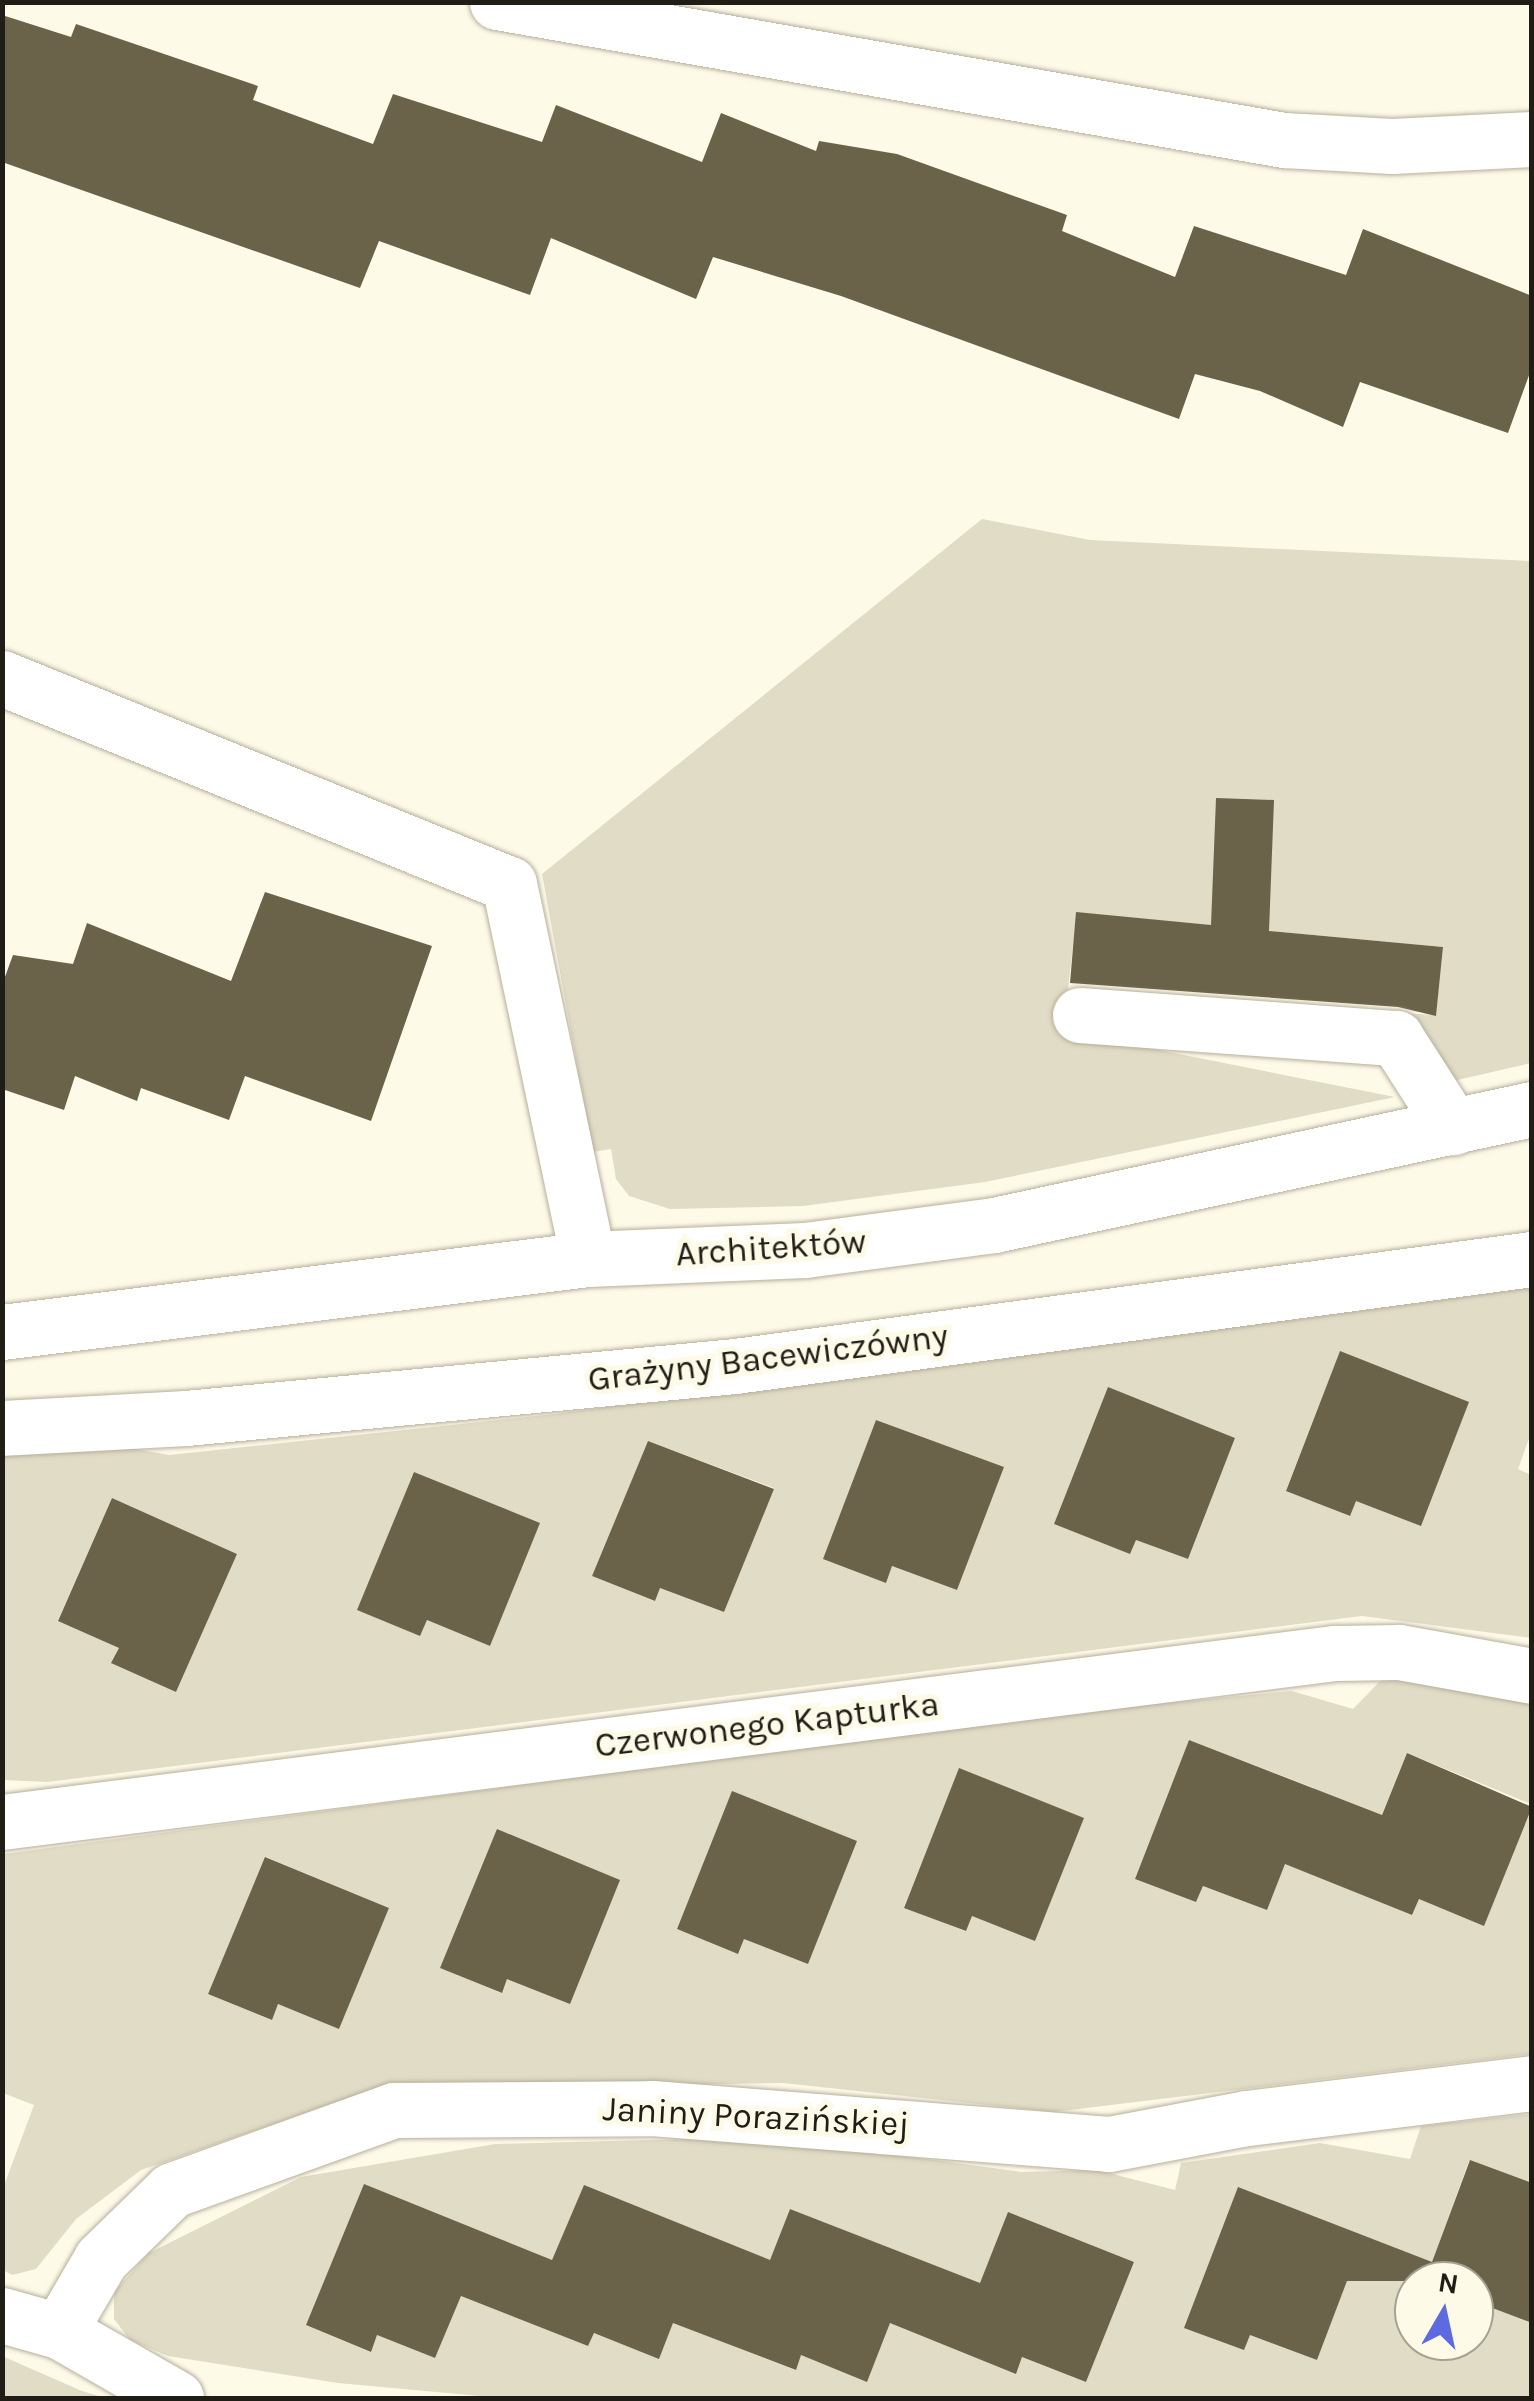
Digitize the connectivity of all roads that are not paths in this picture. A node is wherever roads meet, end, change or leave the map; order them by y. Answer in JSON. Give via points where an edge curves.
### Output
{"nodes":[{"id":1,"x":497,"y":2,"type":"edge"},
{"id":2,"x":1532,"y":139,"type":"edge"},
{"id":3,"x":2,"y":678,"type":"edge"},
{"id":4,"x":1080,"y":1014,"type":"dead end"},
{"id":5,"x":1532,"y":1109,"type":"edge"},
{"id":6,"x":1453,"y":1128,"type":"junction"},
{"id":7,"x":588,"y":1258,"type":"junction"},
{"id":8,"x":1532,"y":1260,"type":"edge"},
{"id":9,"x":2,"y":1332,"type":"edge"},
{"id":10,"x":2,"y":1428,"type":"edge"},
{"id":11,"x":1532,"y":1676,"type":"edge"},
{"id":12,"x":2,"y":1822,"type":"edge"},
{"id":13,"x":1532,"y":2083,"type":"edge"},
{"id":14,"x":2,"y":2315,"type":"edge"},
{"id":15,"x":60,"y":2331,"type":"junction"},
{"id":16,"x":176,"y":2398,"type":"edge"}],
"edges":[{"from":1,"to":2,"type":"street","via":[[1284,140],[1392,146]]},
{"from":3,"to":7,"type":"street","via":[[509,884]]},
{"from":4,"to":6,"type":"street","via":[[1396,1038]]},
{"from":5,"to":6,"type":"street","name":"Architektów"},
{"from":6,"to":7,"type":"street","name":"Architektów","via":[[994,1225],[805,1250]]},
{"from":7,"to":9,"type":"street","name":"Architektów"},
{"from":8,"to":10,"type":"street","name":"Grażyny Bacewiczówny","via":[[735,1366],[186,1418]]},
{"from":11,"to":12,"type":"street","name":"Czerwonego Kapturka","via":[[1400,1652],[1335,1652]]},
{"from":13,"to":15,"type":"street","name":"Janiny Porazińskiej","via":[[1246,2118],[1110,2144],[652,2108],[394,2110],[172,2190],[101,2259]]},
{"from":14,"to":15,"type":"street"},
{"from":15,"to":16,"type":"street"}]}
